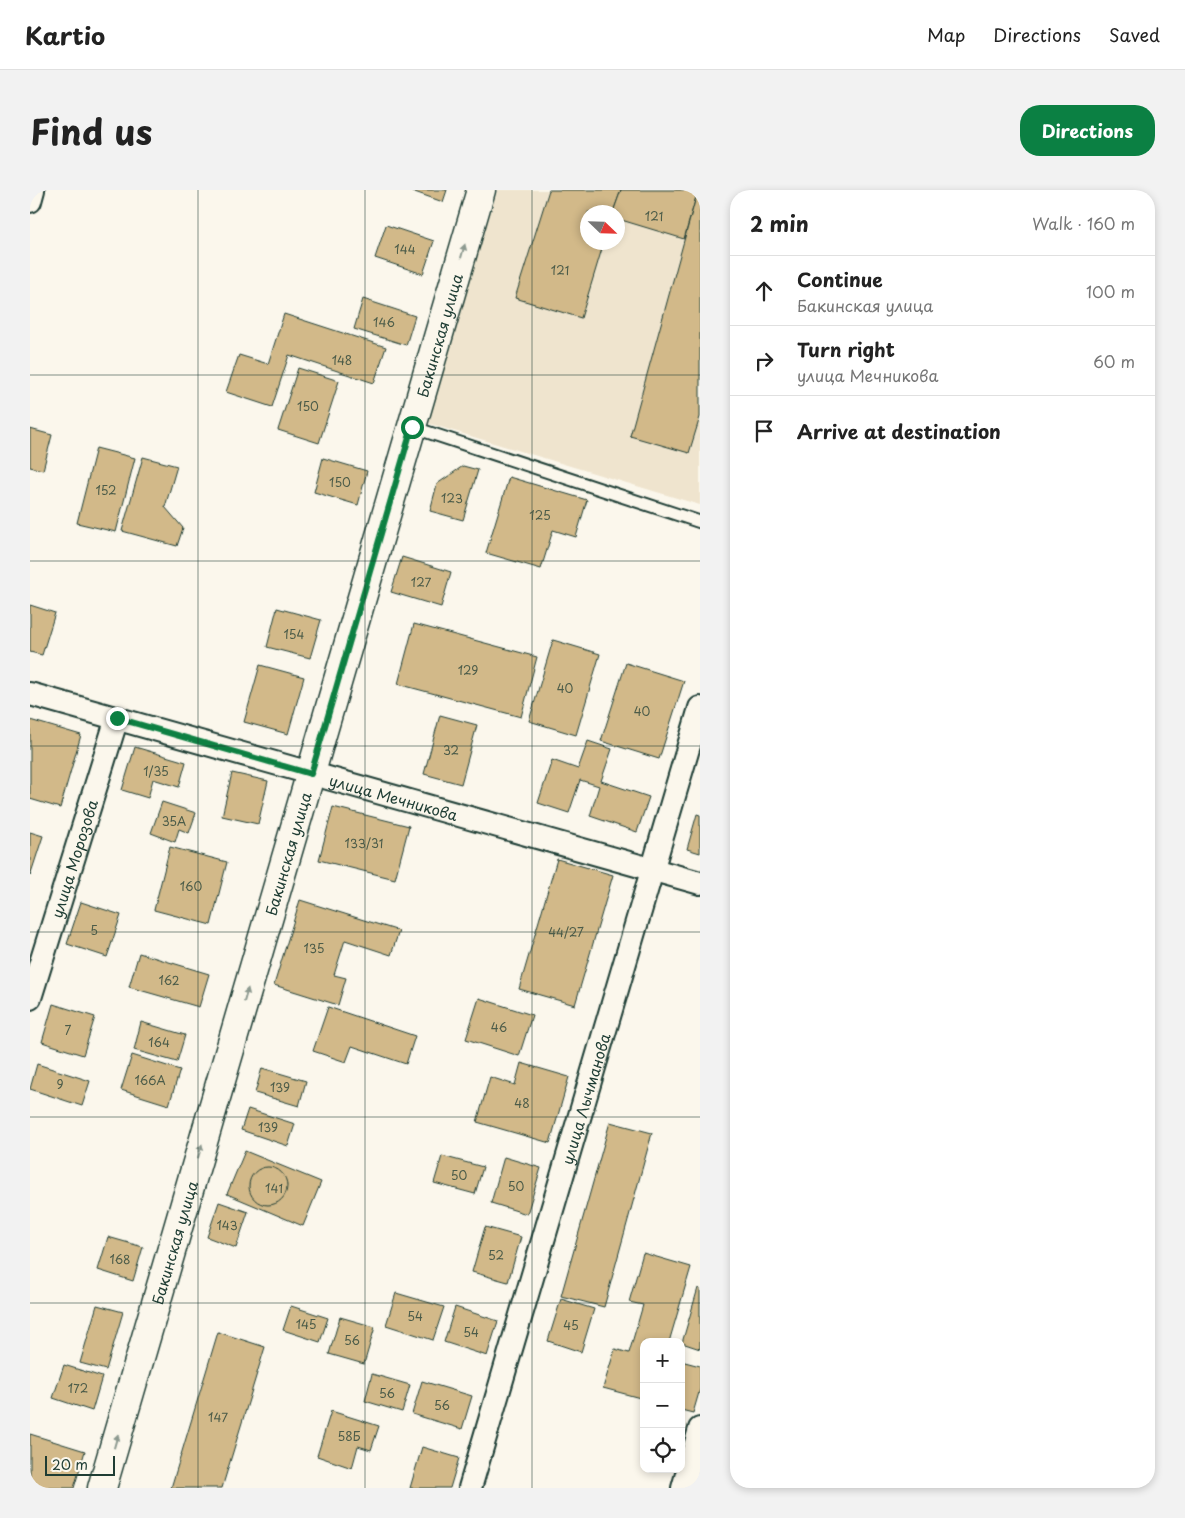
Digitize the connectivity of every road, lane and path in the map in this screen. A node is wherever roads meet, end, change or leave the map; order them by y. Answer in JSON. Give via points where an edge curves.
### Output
{"nodes":[{"id":1,"x":33,"y":190,"type":"edge"},
{"id":2,"x":481,"y":190,"type":"edge"},
{"id":3,"x":30,"y":201,"type":"edge"},
{"id":4,"x":412,"y":427,"type":"junction"},
{"id":5,"x":700,"y":522,"type":"edge"},
{"id":6,"x":30,"y":694,"type":"edge"},
{"id":7,"x":700,"y":708,"type":"edge"},
{"id":8,"x":117,"y":718,"type":"junction"},
{"id":9,"x":311,"y":774,"type":"junction"},
{"id":10,"x":653,"y":870,"type":"junction"},
{"id":11,"x":700,"y":883,"type":"edge"},
{"id":12,"x":30,"y":998,"type":"edge"},
{"id":13,"x":700,"y":1429,"type":"edge"},
{"id":14,"x":102,"y":1488,"type":"edge"},
{"id":15,"x":470,"y":1488,"type":"edge"},
{"id":16,"x":683,"y":1488,"type":"edge"}],
"edges":[{"from":1,"to":3,"type":"street"},
{"from":4,"to":2,"type":"main road","name":"Бакинская улица","one_way":true},
{"from":4,"to":5,"type":"lane"},
{"from":4,"to":9,"type":"main road","name":"Бакинская улица"},
{"from":6,"to":8,"type":"street","name":"улица Мечникова"},
{"from":7,"to":10,"type":"street","name":"улица Лычманова"},
{"from":8,"to":9,"type":"street","name":"улица Мечникова"},
{"from":8,"to":12,"type":"street","name":"улица Морозова"},
{"from":9,"to":10,"type":"street","name":"улица Мечникова"},
{"from":14,"to":9,"type":"main road","name":"Бакинская улица","one_way":true},
{"from":10,"to":11,"type":"street","name":"улица Мечникова"},
{"from":10,"to":15,"type":"street","name":"улица Лычманова"},
{"from":13,"to":16,"type":"street"}]}
